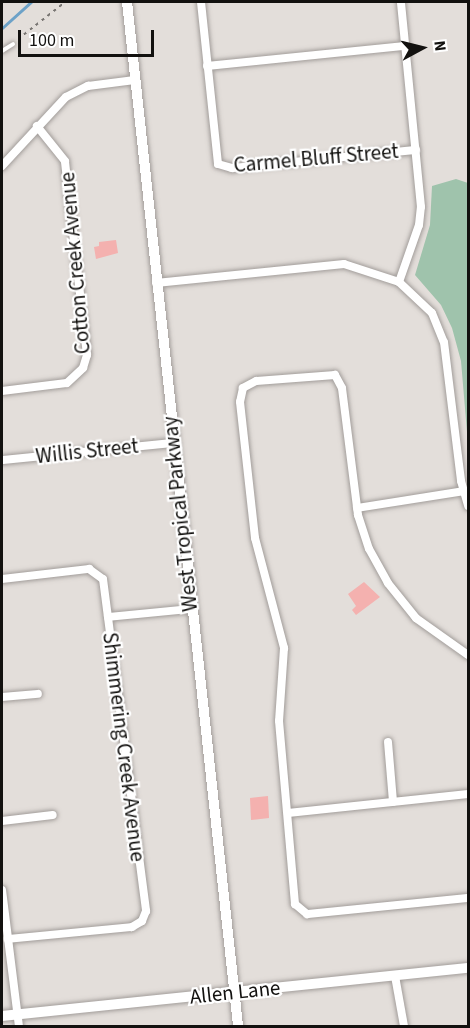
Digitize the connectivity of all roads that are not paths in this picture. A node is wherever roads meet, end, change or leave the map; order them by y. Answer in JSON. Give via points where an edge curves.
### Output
{"nodes":[{"id":1,"x":127,"y":2,"type":"edge"},
{"id":2,"x":201,"y":2,"type":"edge"},
{"id":3,"x":400,"y":2,"type":"edge"},
{"id":4,"x":13,"y":44,"type":"road end"},
{"id":5,"x":405,"y":46,"type":"junction"},
{"id":6,"x":2,"y":51,"type":"edge"},
{"id":7,"x":207,"y":66,"type":"junction"},
{"id":8,"x":135,"y":80,"type":"junction"},
{"id":9,"x":37,"y":126,"type":"junction"},
{"id":10,"x":416,"y":150,"type":"junction"},
{"id":11,"x":2,"y":166,"type":"edge"},
{"id":12,"x":399,"y":282,"type":"junction"},
{"id":13,"x":156,"y":283,"type":"junction"},
{"id":14,"x":2,"y":391,"type":"edge"},
{"id":15,"x":173,"y":443,"type":"junction"},
{"id":16,"x":2,"y":460,"type":"edge"},
{"id":17,"x":464,"y":492,"type":"junction"},
{"id":18,"x":468,"y":506,"type":"edge"},
{"id":19,"x":357,"y":508,"type":"junction"},
{"id":20,"x":2,"y":579,"type":"edge"},
{"id":21,"x":189,"y":609,"type":"junction"},
{"id":22,"x":108,"y":617,"type":"junction"},
{"id":23,"x":468,"y":655,"type":"edge"},
{"id":24,"x":38,"y":694,"type":"dead end"},
{"id":25,"x":2,"y":697,"type":"edge"},
{"id":26,"x":388,"y":742,"type":"dead end"},
{"id":27,"x":468,"y":794,"type":"edge"},
{"id":28,"x":393,"y":802,"type":"junction"},
{"id":29,"x":288,"y":813,"type":"junction"},
{"id":30,"x":53,"y":815,"type":"dead end"},
{"id":31,"x":2,"y":821,"type":"edge"},
{"id":32,"x":2,"y":890,"type":"edge"},
{"id":33,"x":468,"y":898,"type":"edge"},
{"id":34,"x":8,"y":939,"type":"junction"},
{"id":35,"x":468,"y":968,"type":"edge"},
{"id":36,"x":395,"y":976,"type":"junction"},
{"id":37,"x":232,"y":993,"type":"junction"},
{"id":38,"x":18,"y":1014,"type":"junction"},
{"id":39,"x":2,"y":1016,"type":"edge"},
{"id":40,"x":19,"y":1026,"type":"edge"},
{"id":41,"x":237,"y":1026,"type":"edge"},
{"id":42,"x":404,"y":1026,"type":"edge"}],
"edges":[{"from":1,"to":8,"type":"main road","name":"West Tropical Parkway"},
{"from":2,"to":7,"type":"street"},
{"from":3,"to":5,"type":"street"},
{"from":4,"to":6,"type":"lane"},
{"from":5,"to":7,"type":"street"},
{"from":5,"to":10,"type":"street"},
{"from":7,"to":10,"type":"street","name":"Carmel Bluff Street","via":[[218,164],[232,168]]},
{"from":8,"to":9,"type":"street","via":[[77,90],[55,105]]},
{"from":8,"to":13,"type":"main road","name":"West Tropical Parkway"},
{"from":9,"to":11,"type":"street"},
{"from":9,"to":14,"type":"street","name":"Cotton Creek Avenue","via":[[61,154],[67,170],[87,355],[79,373],[60,386]]},
{"from":10,"to":12,"type":"street","via":[[421,216]]},
{"from":12,"to":13,"type":"street","via":[[344,264]]},
{"from":12,"to":17,"type":"street","via":[[432,314],[444,342]]},
{"from":13,"to":15,"type":"main road","name":"West Tropical Parkway"},
{"from":15,"to":16,"type":"street","name":"Willis Street"},
{"from":15,"to":21,"type":"main road","name":"West Tropical Parkway"},
{"from":17,"to":18,"type":"street"},
{"from":17,"to":19,"type":"street"},
{"from":19,"to":23,"type":"street","via":[[362,531],[388,583],[417,618]]},
{"from":19,"to":29,"type":"street","via":[[342,388],[335,375],[256,381],[243,388],[240,402],[255,538],[284,648],[279,721]]},
{"from":20,"to":22,"type":"street","name":"Shimmering Creek Avenue","via":[[83,569],[100,573]]},
{"from":21,"to":22,"type":"street"},
{"from":21,"to":37,"type":"main road","name":"West Tropical Parkway"},
{"from":22,"to":34,"type":"street","name":"Shimmering Creek Avenue","via":[[145,905],[142,921],[132,927]]},
{"from":24,"to":25,"type":"street"},
{"from":26,"to":28,"type":"street"},
{"from":27,"to":28,"type":"street"},
{"from":28,"to":29,"type":"street"},
{"from":29,"to":33,"type":"street","via":[[293,898],[307,914]]},
{"from":30,"to":31,"type":"street"},
{"from":32,"to":34,"type":"street"},
{"from":34,"to":38,"type":"street"},
{"from":35,"to":36,"type":"main road","name":"Allen Lane"},
{"from":36,"to":37,"type":"main road","name":"Allen Lane"},
{"from":36,"to":42,"type":"street"},
{"from":37,"to":38,"type":"main road","name":"Allen Lane"},
{"from":37,"to":41,"type":"main road","name":"West Tropical Parkway"},
{"from":38,"to":39,"type":"main road","name":"Allen Lane"},
{"from":38,"to":40,"type":"street"}]}
